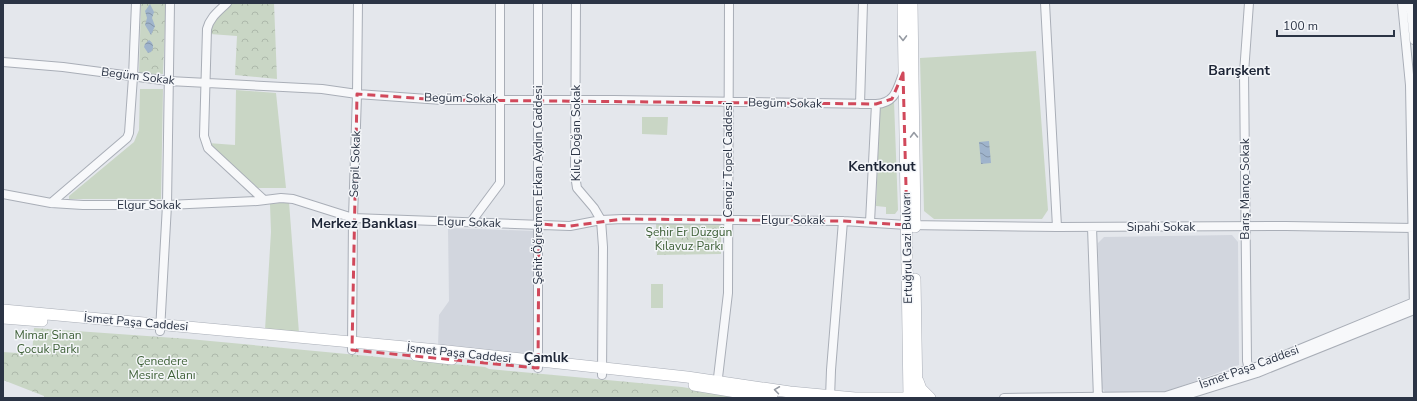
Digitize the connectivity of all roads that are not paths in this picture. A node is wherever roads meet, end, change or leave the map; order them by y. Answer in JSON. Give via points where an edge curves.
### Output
{"nodes":[{"id":1,"x":136,"y":3,"type":"edge"},
{"id":2,"x":170,"y":3,"type":"edge"},
{"id":3,"x":227,"y":3,"type":"edge"},
{"id":4,"x":358,"y":3,"type":"edge"},
{"id":5,"x":500,"y":3,"type":"edge"},
{"id":6,"x":538,"y":3,"type":"edge"},
{"id":7,"x":576,"y":3,"type":"edge"},
{"id":8,"x":729,"y":3,"type":"edge"},
{"id":9,"x":864,"y":3,"type":"edge"},
{"id":10,"x":903,"y":3,"type":"edge"},
{"id":11,"x":912,"y":3,"type":"edge"},
{"id":12,"x":1045,"y":3,"type":"edge"},
{"id":13,"x":1249,"y":3,"type":"edge"},
{"id":14,"x":1402,"y":3,"type":"edge"},
{"id":15,"x":1410,"y":3,"type":"edge"},
{"id":16,"x":1414,"y":40,"type":"edge"},
{"id":17,"x":3,"y":62,"type":"edge"},
{"id":18,"x":903,"y":73,"type":"junction"},
{"id":19,"x":133,"y":77,"type":"junction"},
{"id":20,"x":169,"y":81,"type":"junction"},
{"id":21,"x":205,"y":83,"type":"junction"},
{"id":22,"x":357,"y":94,"type":"junction"},
{"id":23,"x":500,"y":99,"type":"junction"},
{"id":24,"x":538,"y":99,"type":"junction"},
{"id":25,"x":576,"y":100,"type":"junction"},
{"id":26,"x":728,"y":102,"type":"junction"},
{"id":27,"x":860,"y":104,"type":"junction"},
{"id":28,"x":876,"y":104,"type":"junction"},
{"id":29,"x":3,"y":194,"type":"edge"},
{"id":30,"x":264,"y":200,"type":"junction"},
{"id":31,"x":50,"y":203,"type":"junction"},
{"id":32,"x":167,"y":205,"type":"junction"},
{"id":33,"x":353,"y":218,"type":"junction"},
{"id":34,"x":601,"y":220,"type":"junction"},
{"id":35,"x":729,"y":220,"type":"junction"},
{"id":36,"x":843,"y":221,"type":"junction"},
{"id":37,"x":471,"y":222,"type":"junction"},
{"id":38,"x":870,"y":222,"type":"junction"},
{"id":39,"x":539,"y":224,"type":"junction"},
{"id":40,"x":911,"y":225,"type":"junction"},
{"id":41,"x":1245,"y":226,"type":"junction"},
{"id":42,"x":1057,"y":227,"type":"junction"},
{"id":43,"x":1092,"y":227,"type":"junction"},
{"id":44,"x":1413,"y":228,"type":"edge"},
{"id":45,"x":1414,"y":306,"type":"edge"},
{"id":46,"x":3,"y":310,"type":"edge"},
{"id":47,"x":3,"y":318,"type":"edge"},
{"id":48,"x":160,"y":328,"type":"junction"},
{"id":49,"x":352,"y":346,"type":"junction"},
{"id":50,"x":538,"y":365,"type":"junction"},
{"id":51,"x":602,"y":372,"type":"junction"},
{"id":52,"x":1249,"y":372,"type":"junction"},
{"id":53,"x":913,"y":378,"type":"junction"},
{"id":54,"x":717,"y":385,"type":"junction"},
{"id":55,"x":830,"y":397,"type":"edge"},
{"id":56,"x":1097,"y":397,"type":"edge"},
{"id":57,"x":772,"y":398,"type":"edge"},
{"id":58,"x":855,"y":398,"type":"edge"},
{"id":59,"x":899,"y":398,"type":"edge"},
{"id":60,"x":909,"y":398,"type":"edge"},
{"id":61,"x":914,"y":398,"type":"edge"},
{"id":62,"x":917,"y":398,"type":"edge"},
{"id":63,"x":930,"y":398,"type":"edge"},
{"id":64,"x":1004,"y":398,"type":"edge"},
{"id":65,"x":1177,"y":398,"type":"edge"}],
"edges":[{"from":1,"to":19,"type":"street"},
{"from":2,"to":20,"type":"street"},
{"from":3,"to":21,"type":"street","via":[[209,22],[207,29]]},
{"from":4,"to":22,"type":"street","name":"Serpil Sokak"},
{"from":5,"to":23,"type":"street"},
{"from":6,"to":24,"type":"street","name":"Şehit Öğretmen Erkan Aydın Caddesi"},
{"from":7,"to":25,"type":"street","name":"Kılıç Doğan Sokak"},
{"from":8,"to":26,"type":"street","name":"Cengiz Topel Caddesi"},
{"from":9,"to":27,"type":"street"},
{"from":10,"to":18,"type":"main road","name":"Ertuğrul Gazi Bulvarı","one_way":true},
{"from":40,"to":11,"type":"main road","name":"Ertuğrul Gazi Bulvarı","one_way":true},
{"from":12,"to":42,"type":"street"},
{"from":13,"to":41,"type":"street","name":"Barış Manço Sokak","via":[[1244,73]]},
{"from":14,"to":44,"type":"street","via":[[1410,85]]},
{"from":15,"to":16,"type":"street"},
{"from":17,"to":19,"type":"street","name":"Begüm Sokak"},
{"from":18,"to":28,"type":"street","name":"Begüm Sokak","via":[[892,99],[883,104]]},
{"from":18,"to":40,"type":"main road","name":"Ertuğrul Gazi Bulvarı"},
{"from":19,"to":20,"type":"street","name":"Begüm Sokak"},
{"from":19,"to":31,"type":"street","via":[[127,138]]},
{"from":20,"to":21,"type":"street","name":"Begüm Sokak"},
{"from":20,"to":32,"type":"street"},
{"from":21,"to":22,"type":"street","name":"Begüm Sokak","via":[[322,89]]},
{"from":21,"to":30,"type":"street","via":[[204,136],[208,148]]},
{"from":22,"to":23,"type":"street","name":"Begüm Sokak","via":[[442,100]]},
{"from":22,"to":33,"type":"street","name":"Serpil Sokak"},
{"from":23,"to":24,"type":"street","name":"Begüm Sokak"},
{"from":23,"to":37,"type":"street","via":[[500,183]]},
{"from":24,"to":25,"type":"street","name":"Begüm Sokak"},
{"from":24,"to":39,"type":"street","name":"Şehit Öğretmen Erkan Aydın Caddesi"},
{"from":25,"to":26,"type":"street","name":"Begüm Sokak"},
{"from":25,"to":34,"type":"street","name":"Kılıç Doğan Sokak","via":[[576,182],[580,193]]},
{"from":26,"to":27,"type":"street","name":"Begüm Sokak"},
{"from":26,"to":35,"type":"street","name":"Cengiz Topel Caddesi"},
{"from":27,"to":28,"type":"street","name":"Begüm Sokak"},
{"from":28,"to":38,"type":"street"},
{"from":29,"to":31,"type":"street","name":"Elgur Sokak"},
{"from":30,"to":32,"type":"street","name":"Elgur Sokak"},
{"from":30,"to":33,"type":"street","name":"Elgur Sokak","via":[[293,199]]},
{"from":31,"to":32,"type":"street","name":"Elgur Sokak"},
{"from":32,"to":48,"type":"street"},
{"from":33,"to":37,"type":"street","name":"Elgur Sokak"},
{"from":33,"to":49,"type":"street","name":"Serpil Sokak"},
{"from":34,"to":35,"type":"street","name":"Elgur Sokak"},
{"from":34,"to":39,"type":"street","name":"Elgur Sokak","via":[[573,226]]},
{"from":34,"to":51,"type":"street","name":"Kılıç Doğan Sokak"},
{"from":35,"to":36,"type":"street","name":"Elgur Sokak"},
{"from":35,"to":54,"type":"street","name":"Cengiz Topel Caddesi","via":[[728,293]]},
{"from":36,"to":38,"type":"street","name":"Elgur Sokak"},
{"from":36,"to":55,"type":"street"},
{"from":37,"to":39,"type":"street","name":"Elgur Sokak"},
{"from":38,"to":40,"type":"street","name":"Sipahi Sokak"},
{"from":39,"to":50,"type":"street","name":"Şehit Öğretmen Erkan Aydın Caddesi"},
{"from":40,"to":42,"type":"street","name":"Sipahi Sokak"},
{"from":40,"to":53,"type":"main road","name":"Ertuğrul Gazi Bulvarı"},
{"from":41,"to":43,"type":"street","name":"Sipahi Sokak"},
{"from":41,"to":44,"type":"street","name":"Sipahi Sokak"},
{"from":41,"to":52,"type":"street","name":"Barış Manço Sokak","via":[[1246,361]]},
{"from":42,"to":43,"type":"street","name":"Sipahi Sokak"},
{"from":43,"to":56,"type":"street"},
{"from":44,"to":45,"type":"street"},
{"from":45,"to":52,"type":"street","name":"İsmet Paşa Caddesi"},
{"from":46,"to":48,"type":"main road","name":"İsmet Paşa Caddesi"},
{"from":47,"to":48,"type":"main road","name":"İsmet Paşa Caddesi"},
{"from":48,"to":49,"type":"main road","name":"İsmet Paşa Caddesi"},
{"from":49,"to":50,"type":"main road","name":"İsmet Paşa Caddesi","via":[[438,350]]},
{"from":50,"to":51,"type":"main road","name":"İsmet Paşa Caddesi"},
{"from":51,"to":54,"type":"main road","name":"İsmet Paşa Caddesi","via":[[687,377]]},
{"from":52,"to":56,"type":"street","name":"İsmet Paşa Caddesi","via":[[1166,396]]},
{"from":52,"to":65,"type":"street","name":"İsmet Paşa Caddesi"},
{"from":53,"to":59,"type":"main road"},
{"from":53,"to":60,"type":"main road","name":"Ertuğrul Gazi Bulvarı"},
{"from":53,"to":62,"type":"main road","name":"Ertuğrul Gazi Bulvarı"},
{"from":53,"to":63,"type":"main road"},
{"from":55,"to":54,"type":"main road","name":"İsmet Paşa Caddesi","one_way":true},
{"from":54,"to":57,"type":"main road","name":"İsmet Paşa Caddesi"},
{"from":55,"to":58,"type":"main road","name":"İsmet Paşa Caddesi"},
{"from":56,"to":64,"type":"street","name":"İsmet Paşa Caddesi"},
{"from":58,"to":59,"type":"main road","name":"İsmet Paşa Caddesi"},
{"from":59,"to":60,"type":"main road","name":"İsmet Paşa Caddesi"},
{"from":60,"to":61,"type":"main road","name":"İsmet Paşa Caddesi"}]}
